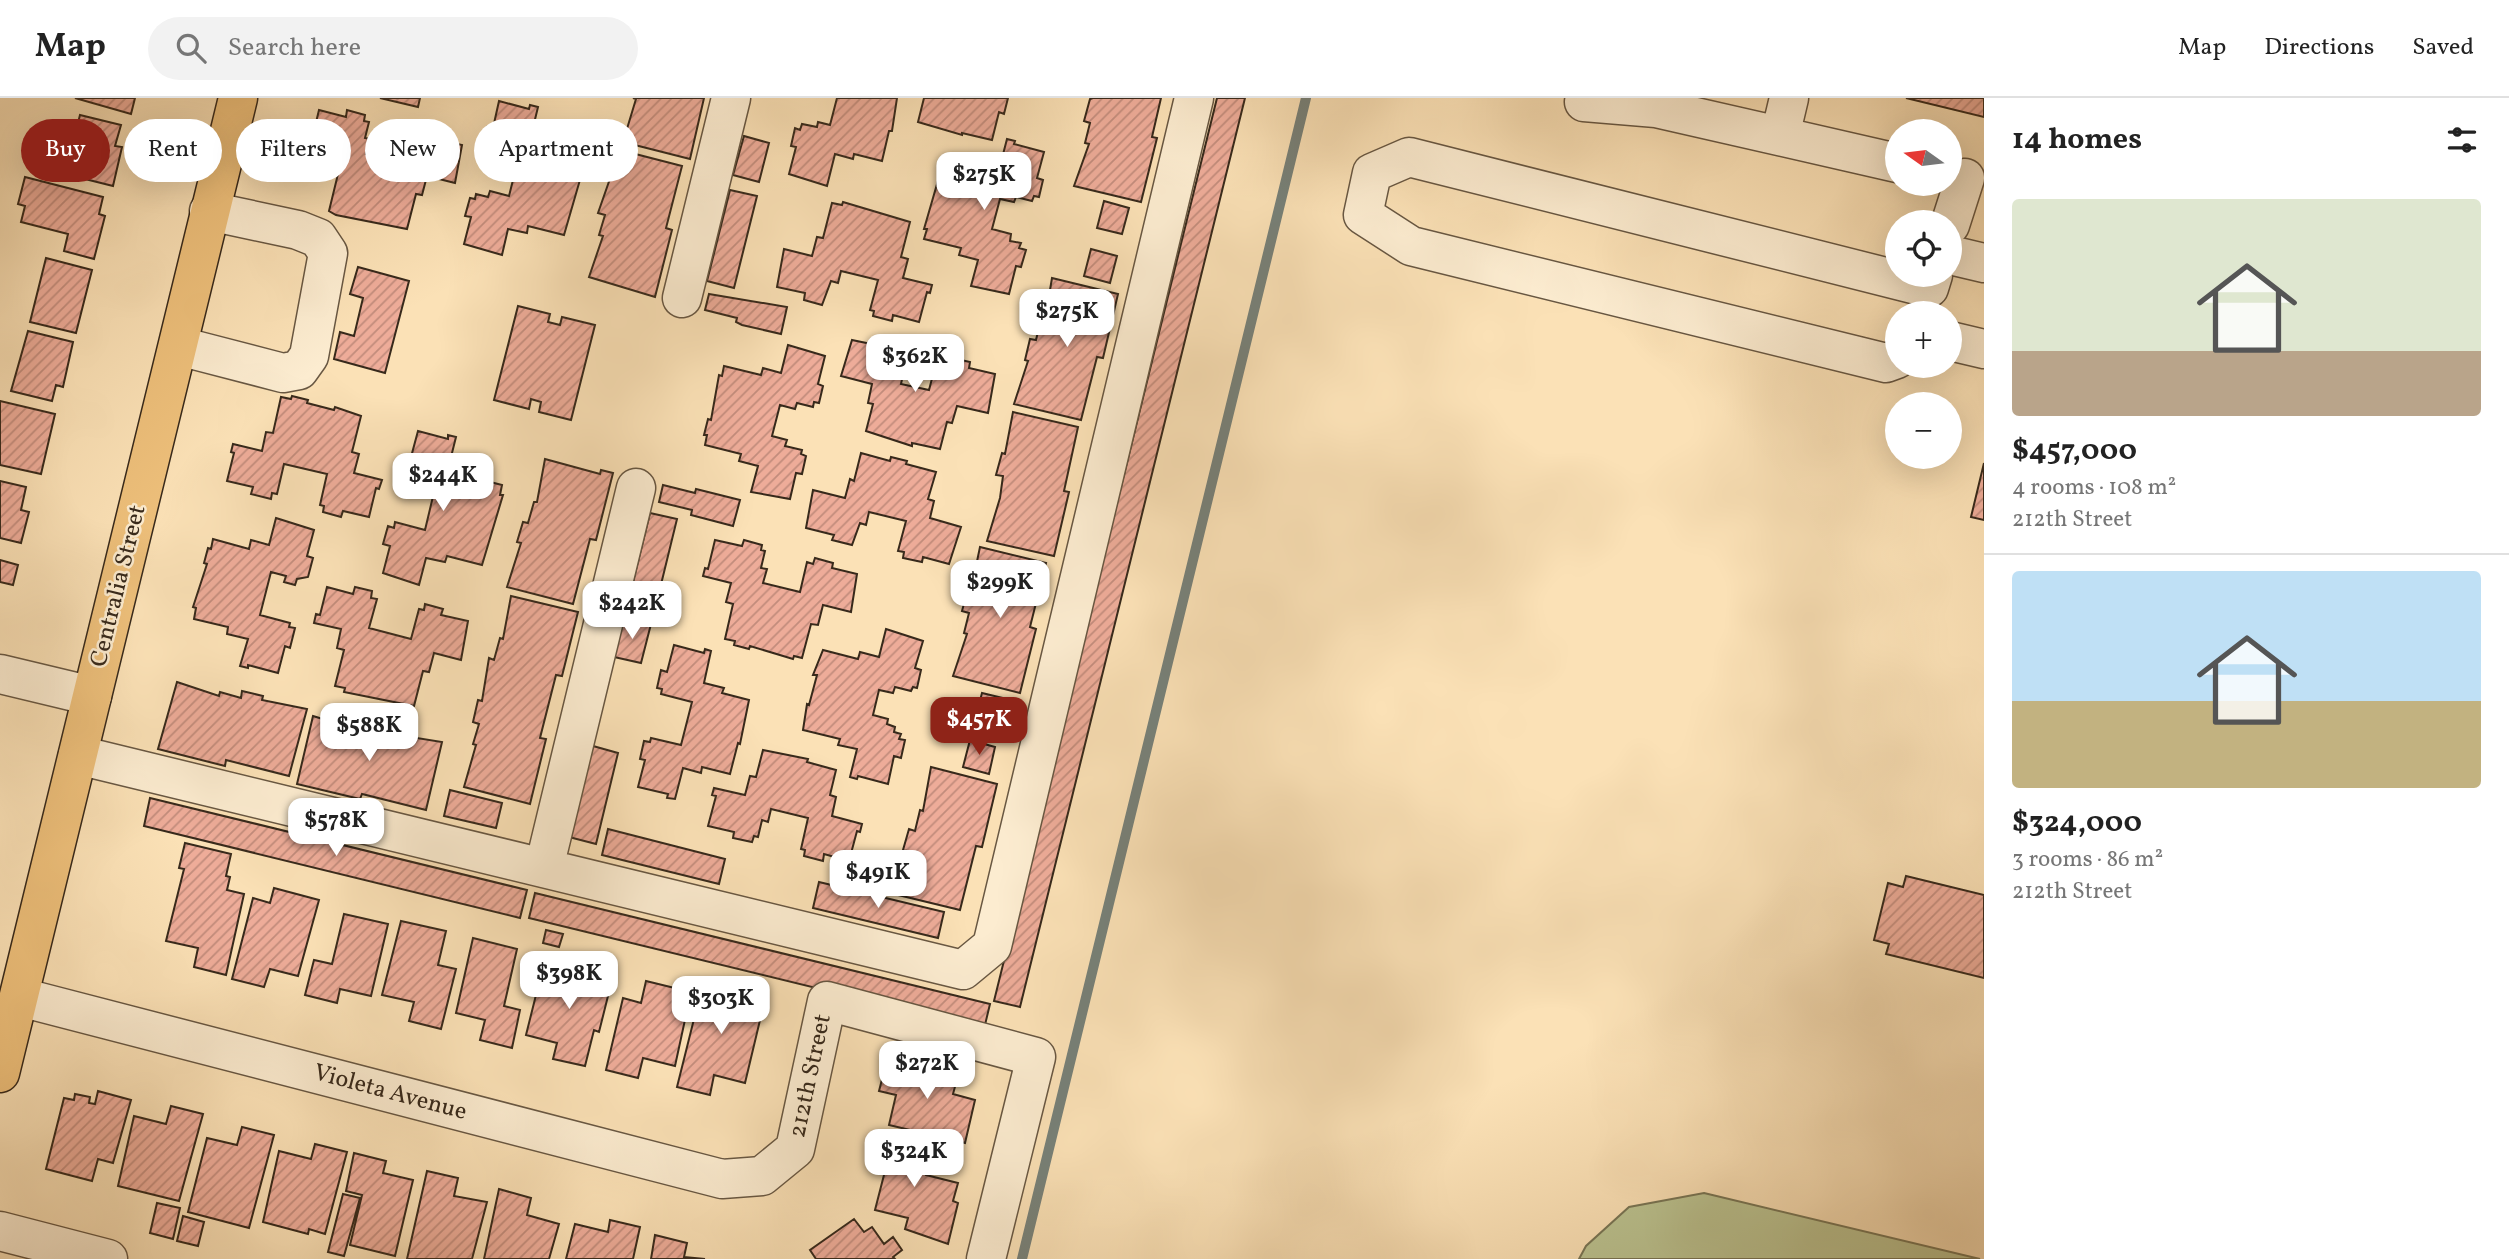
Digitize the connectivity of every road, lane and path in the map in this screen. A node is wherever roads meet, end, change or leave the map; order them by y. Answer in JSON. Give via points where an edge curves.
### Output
{"nodes":[{"id":1,"x":238,"y":98,"type":"edge"},
{"id":2,"x":731,"y":98,"type":"edge"},
{"id":3,"x":1194,"y":98,"type":"edge"},
{"id":4,"x":1789,"y":98,"type":"edge"},
{"id":5,"x":1584,"y":102,"type":"dead end"},
{"id":6,"x":1780,"y":136,"type":"junction"},
{"id":7,"x":1885,"y":160,"type":"edge"},
{"id":8,"x":1966,"y":178,"type":"edge"},
{"id":9,"x":1955,"y":210,"type":"edge"},
{"id":10,"x":209,"y":211,"type":"junction"},
{"id":11,"x":1962,"y":258,"type":"edge"},
{"id":12,"x":1984,"y":263,"type":"edge"},
{"id":13,"x":1933,"y":292,"type":"edge"},
{"id":14,"x":682,"y":298,"type":"dead end"},
{"id":15,"x":1962,"y":344,"type":"edge"},
{"id":16,"x":179,"y":346,"type":"junction"},
{"id":17,"x":1984,"y":349,"type":"edge"},
{"id":18,"x":1885,"y":363,"type":"edge"},
{"id":19,"x":636,"y":488,"type":"dead end"},
{"id":20,"x":0,"y":674,"type":"edge"},
{"id":21,"x":92,"y":696,"type":"junction"},
{"id":22,"x":78,"y":755,"type":"junction"},
{"id":23,"x":544,"y":868,"type":"junction"},
{"id":24,"x":20,"y":997,"type":"junction"},
{"id":25,"x":0,"y":1073,"type":"edge"},
{"id":26,"x":762,"y":1177,"type":"joint"},
{"id":27,"x":0,"y":1231,"type":"edge"},
{"id":28,"x":108,"y":1259,"type":"edge"},
{"id":29,"x":986,"y":1259,"type":"edge"}],
"edges":[{"from":1,"to":10,"type":"main road","name":"Centralia Street"},
{"from":2,"to":14,"type":"street"},
{"from":3,"to":23,"type":"street","via":[[992,946],[962,970]]},
{"from":4,"to":6,"type":"street"},
{"from":5,"to":6,"type":"street","via":[[1656,108]]},
{"from":6,"to":7,"type":"street"},
{"from":8,"to":9,"type":"street"},
{"from":10,"to":16,"type":"main road","name":"Centralia Street"},
{"from":10,"to":16,"type":"street","via":[[298,230],[318,239],[328,253],[309,356],[299,370],[283,373]]},
{"from":11,"to":12,"type":"street"},
{"from":13,"to":18,"type":"street","via":[[1409,157],[1372,173],[1363,215],[1411,246]]},
{"from":15,"to":17,"type":"street"},
{"from":16,"to":21,"type":"main road","name":"Centralia Street"},
{"from":19,"to":23,"type":"street"},
{"from":20,"to":21,"type":"street"},
{"from":21,"to":22,"type":"main road","name":"Centralia Street"},
{"from":22,"to":23,"type":"street"},
{"from":22,"to":24,"type":"main road","name":"Centralia Street"},
{"from":24,"to":25,"type":"main road","name":"Centralia Street"},
{"from":24,"to":26,"type":"street","name":"Violeta Avenue","via":[[722,1179]]},
{"from":26,"to":29,"type":"street","name":"212th Street","via":[[795,1149],[827,1001],[1036,1057]]},
{"from":27,"to":28,"type":"street"}]}
